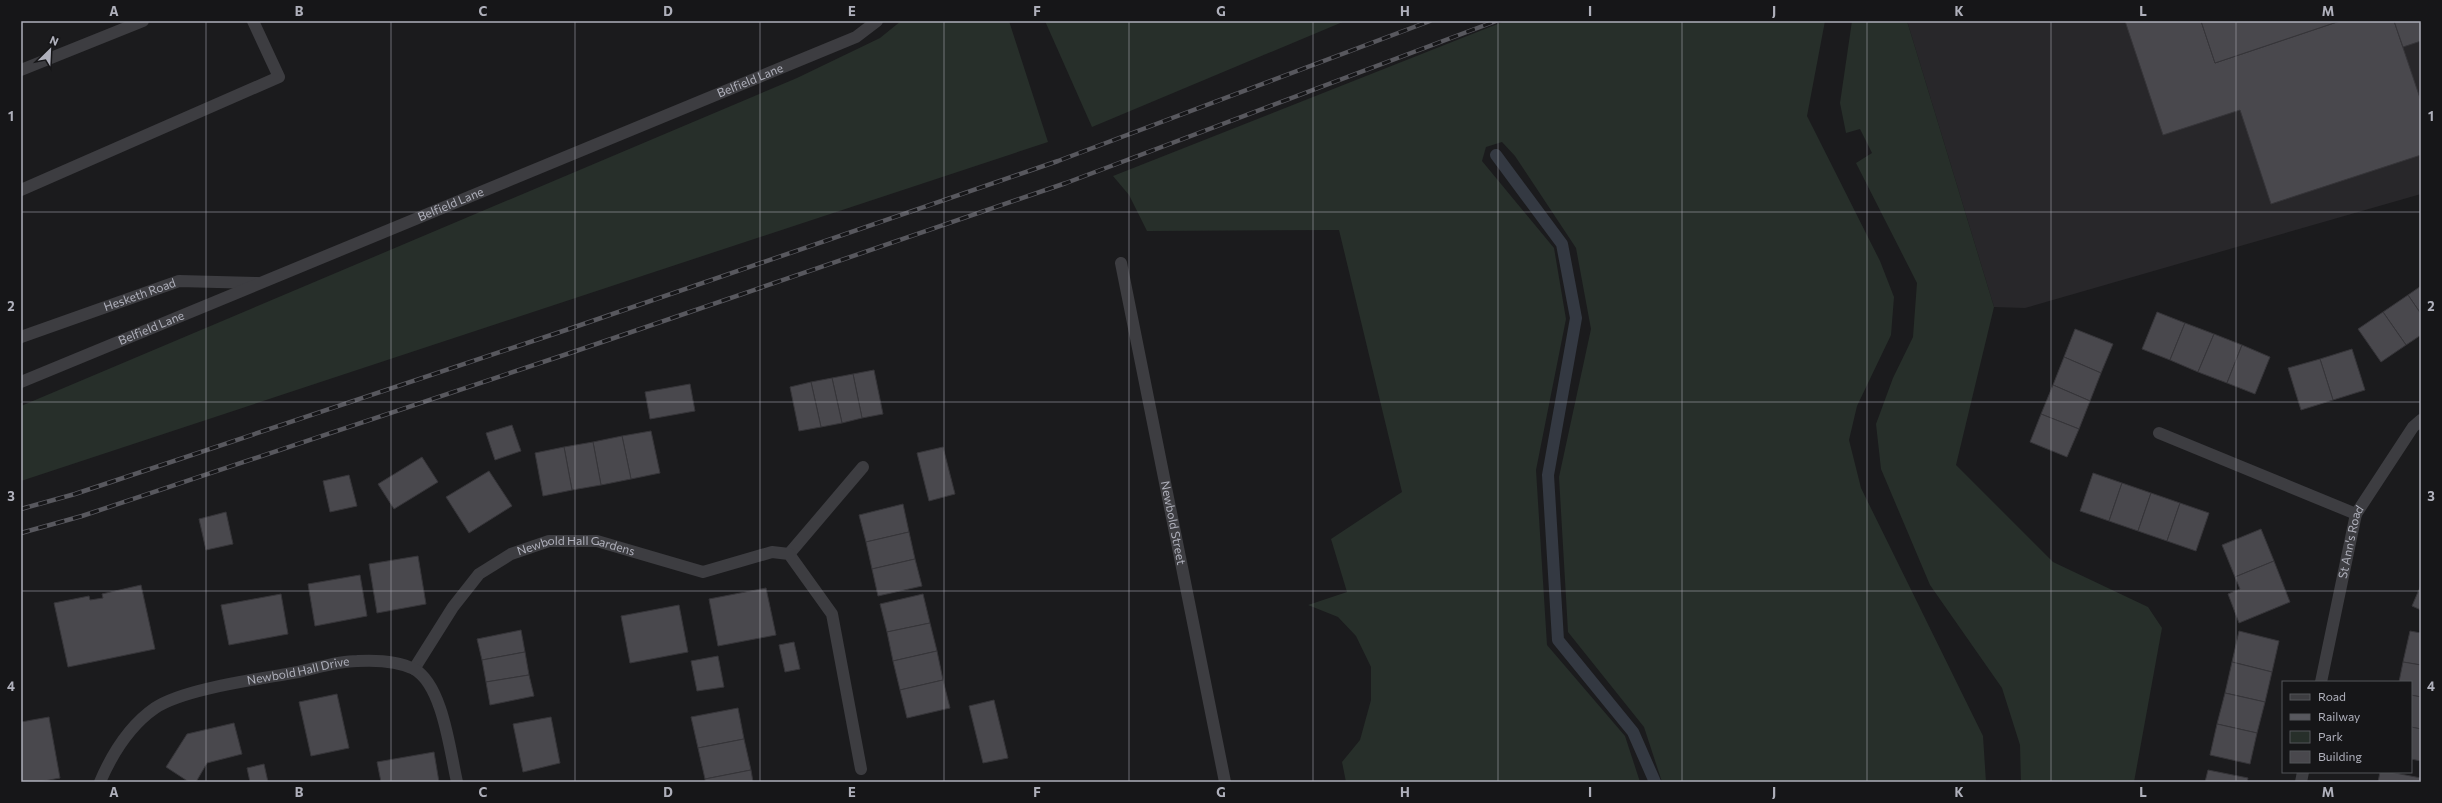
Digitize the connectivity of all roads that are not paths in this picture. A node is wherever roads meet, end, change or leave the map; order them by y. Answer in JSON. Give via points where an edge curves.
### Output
{"nodes":[{"id":1,"x":143,"y":21,"type":"edge"},
{"id":2,"x":253,"y":21,"type":"edge"},
{"id":3,"x":877,"y":21,"type":"edge"},
{"id":4,"x":21,"y":70,"type":"edge"},
{"id":5,"x":21,"y":190,"type":"edge"},
{"id":6,"x":1121,"y":263,"type":"dead end"},
{"id":7,"x":263,"y":283,"type":"junction"},
{"id":8,"x":21,"y":337,"type":"edge"},
{"id":9,"x":21,"y":382,"type":"edge"},
{"id":10,"x":2421,"y":420,"type":"edge"},
{"id":11,"x":2159,"y":433,"type":"dead end"},
{"id":12,"x":863,"y":467,"type":"dead end"},
{"id":13,"x":2356,"y":514,"type":"junction"},
{"id":14,"x":789,"y":554,"type":"junction"},
{"id":15,"x":414,"y":670,"type":"junction"},
{"id":16,"x":2321,"y":681,"type":"edge"},
{"id":17,"x":861,"y":769,"type":"dead end"},
{"id":18,"x":100,"y":782,"type":"edge"},
{"id":19,"x":457,"y":782,"type":"edge"},
{"id":20,"x":1225,"y":782,"type":"edge"}],
"edges":[{"from":1,"to":4,"type":"street"},
{"from":2,"to":5,"type":"street","via":[[279,77]]},
{"from":3,"to":7,"type":"street","name":"Belfield Lane","via":[[856,37]]},
{"from":6,"to":20,"type":"street","name":"Newbold Street"},
{"from":7,"to":8,"type":"street","name":"Hesketh Road","via":[[179,281]]},
{"from":7,"to":9,"type":"street","name":"Belfield Lane"},
{"from":10,"to":13,"type":"street","name":"St Ann's Road","via":[[2413,427]]},
{"from":11,"to":13,"type":"street"},
{"from":12,"to":14,"type":"street"},
{"from":13,"to":16,"type":"street","name":"St Ann's Road"},
{"from":14,"to":15,"type":"street","name":"Newbold Hall Gardens","via":[[772,552],[703,572],[597,541],[549,541],[511,554],[479,574],[453,608]]},
{"from":14,"to":17,"type":"street","via":[[832,614]]},
{"from":15,"to":18,"type":"street","name":"Newbold Hall Drive","via":[[390,662],[356,661],[192,693],[156,708],[136,725],[120,744]]},
{"from":15,"to":19,"type":"street","name":"Newbold Hall Drive","via":[[426,680],[436,696]]}]}
